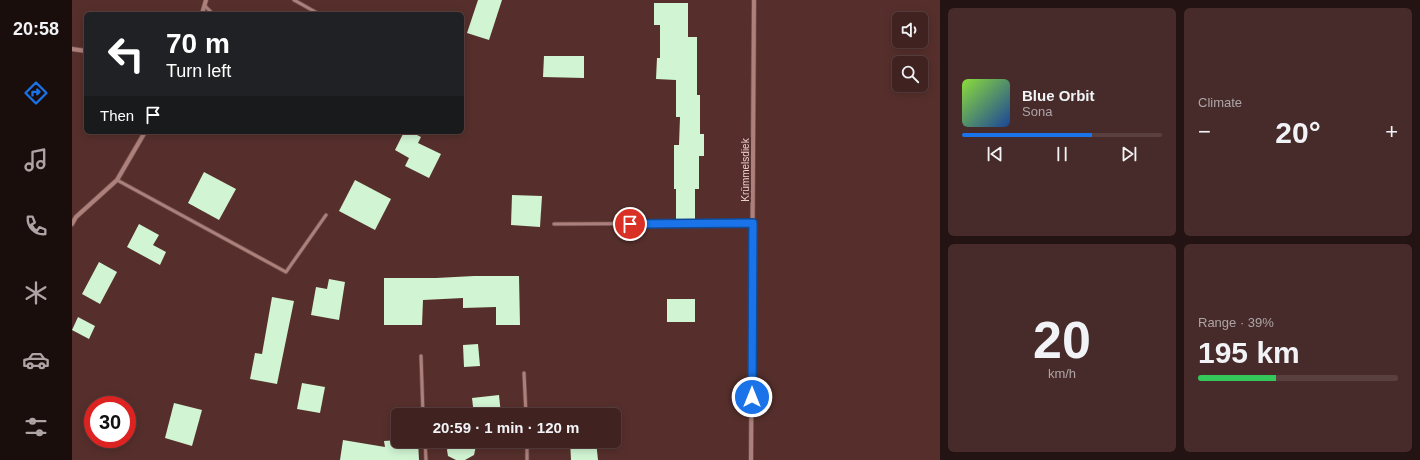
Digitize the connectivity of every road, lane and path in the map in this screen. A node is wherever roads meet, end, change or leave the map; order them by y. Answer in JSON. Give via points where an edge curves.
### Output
{"nodes":[{"id":1,"x":206,"y":0,"type":"edge"},
{"id":2,"x":294,"y":0,"type":"edge"},
{"id":3,"x":754,"y":0,"type":"edge"},
{"id":4,"x":205,"y":6,"type":"junction"},
{"id":5,"x":203,"y":12,"type":"edge"},
{"id":6,"x":211,"y":12,"type":"edge"},
{"id":7,"x":315,"y":12,"type":"edge"},
{"id":8,"x":72,"y":48,"type":"edge"},
{"id":9,"x":84,"y":51,"type":"edge"},
{"id":10,"x":144,"y":134,"type":"edge"},
{"id":11,"x":117,"y":180,"type":"junction"},
{"id":12,"x":326,"y":215,"type":"dead end"},
{"id":13,"x":753,"y":223,"type":"junction"},
{"id":14,"x":72,"y":224,"type":"edge"},
{"id":15,"x":554,"y":224,"type":"dead end"},
{"id":16,"x":421,"y":356,"type":"dead end"},
{"id":17,"x":524,"y":373,"type":"dead end"},
{"id":18,"x":424,"y":408,"type":"edge"},
{"id":19,"x":526,"y":408,"type":"edge"},
{"id":20,"x":425,"y":448,"type":"edge"},
{"id":21,"x":527,"y":448,"type":"edge"},
{"id":22,"x":426,"y":460,"type":"edge"},
{"id":23,"x":527,"y":460,"type":"edge"},
{"id":24,"x":751,"y":460,"type":"edge"}],
"edges":[{"from":1,"to":4,"type":"street"},
{"from":2,"to":7,"type":"lane"},
{"from":3,"to":13,"type":"street","name":"Krümmelsdiek"},
{"from":4,"to":5,"type":"street"},
{"from":4,"to":6,"type":"lane"},
{"from":8,"to":9,"type":"street"},
{"from":10,"to":11,"type":"street"},
{"from":11,"to":12,"type":"lane","via":[[286,272]]},
{"from":11,"to":14,"type":"street","via":[[76,217]]},
{"from":13,"to":15,"type":"lane"},
{"from":13,"to":24,"type":"street","name":"Krümmelsdiek"},
{"from":16,"to":18,"type":"lane"},
{"from":17,"to":19,"type":"lane"},
{"from":20,"to":22,"type":"lane"},
{"from":21,"to":23,"type":"lane"}]}
